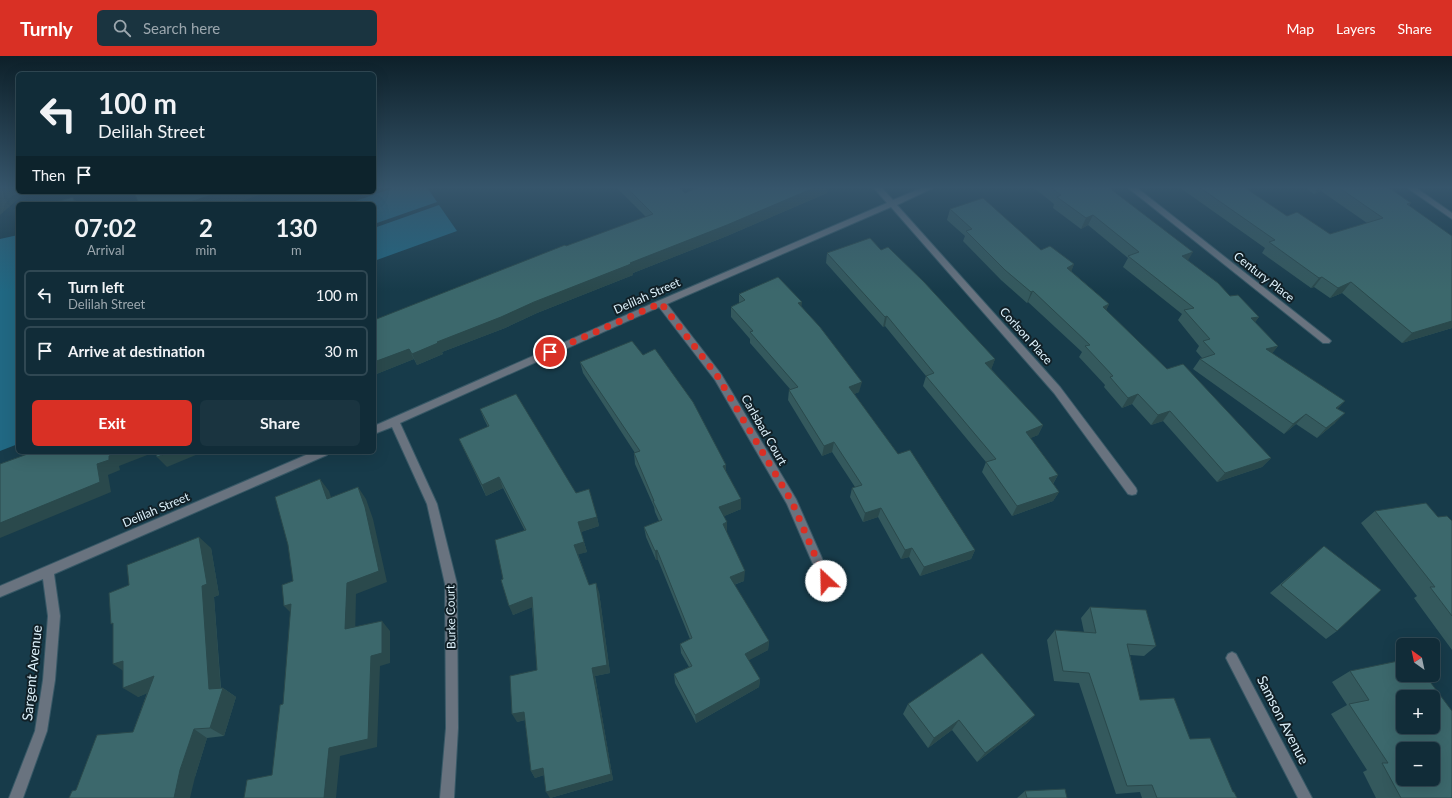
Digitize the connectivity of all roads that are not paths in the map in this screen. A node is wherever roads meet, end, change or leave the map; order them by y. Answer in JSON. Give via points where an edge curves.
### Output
{"nodes":[{"id":1,"x":851,"y":222,"type":"edge"},
{"id":2,"x":908,"y":222,"type":"edge"},
{"id":3,"x":1175,"y":222,"type":"edge"},
{"id":4,"x":661,"y":303,"type":"junction"},
{"id":5,"x":1326,"y":341,"type":"dead end"},
{"id":6,"x":394,"y":421,"type":"junction"},
{"id":7,"x":376,"y":429,"type":"edge"},
{"id":8,"x":318,"y":454,"type":"edge"},
{"id":9,"x":1132,"y":491,"type":"dead end"},
{"id":10,"x":48,"y":571,"type":"junction"},
{"id":11,"x":826,"y":581,"type":"dead end"},
{"id":12,"x":0,"y":592,"type":"edge"},
{"id":13,"x":1232,"y":658,"type":"dead end"},
{"id":14,"x":16,"y":798,"type":"edge"},
{"id":15,"x":447,"y":798,"type":"edge"},
{"id":16,"x":1305,"y":798,"type":"edge"}],
"edges":[{"from":1,"to":4,"type":"street","name":"Delilah Street"},
{"from":2,"to":9,"type":"street","name":"Corlson Place","via":[[1057,390]]},
{"from":3,"to":5,"type":"street","name":"Century Place"},
{"from":4,"to":6,"type":"street","name":"Delilah Street"},
{"from":4,"to":11,"type":"street","name":"Carlsbad Court","via":[[718,377],[792,502]]},
{"from":6,"to":7,"type":"street","name":"Delilah Street"},
{"from":6,"to":15,"type":"street","name":"Burke Court","via":[[432,504],[451,584],[452,728]]},
{"from":8,"to":10,"type":"street","name":"Delilah Street"},
{"from":10,"to":12,"type":"street","name":"Delilah Street"},
{"from":10,"to":14,"type":"street","name":"Sargent Avenue","via":[[54,616],[49,680],[41,731]]},
{"from":13,"to":16,"type":"street","name":"Samson Avenue"}]}
